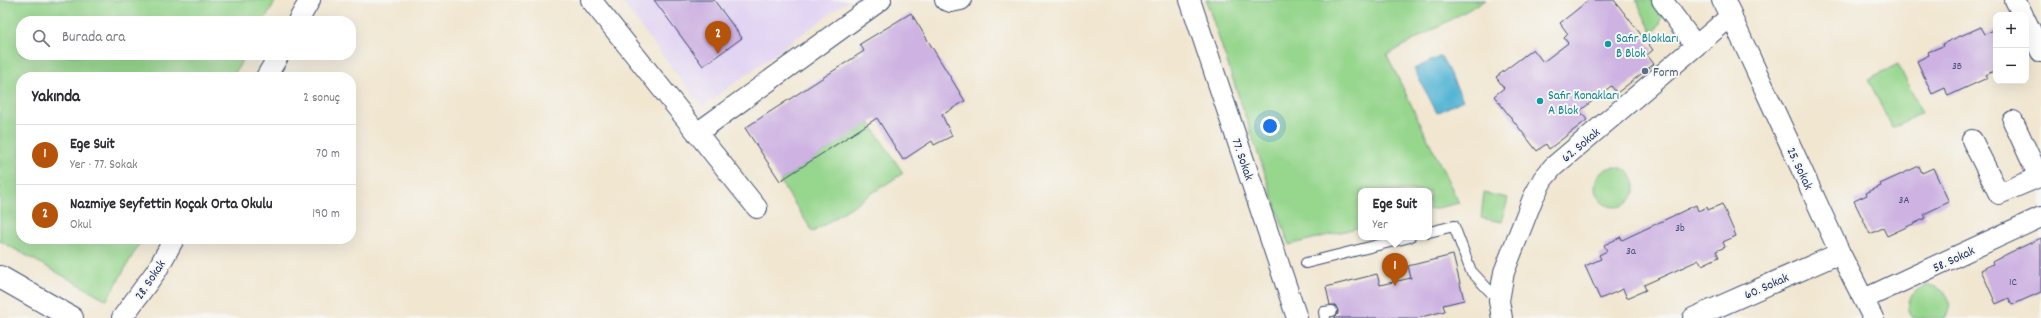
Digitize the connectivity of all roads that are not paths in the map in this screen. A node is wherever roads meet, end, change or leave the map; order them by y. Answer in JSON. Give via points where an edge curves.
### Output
{"nodes":[{"id":1,"x":310,"y":0,"type":"edge"},
{"id":2,"x":590,"y":0,"type":"edge"},
{"id":3,"x":881,"y":0,"type":"edge"},
{"id":4,"x":1190,"y":0,"type":"edge"},
{"id":5,"x":1662,"y":0,"type":"edge"},
{"id":6,"x":2016,"y":0,"type":"edge"},
{"id":7,"x":1727,"y":8,"type":"edge"},
{"id":8,"x":2022,"y":12,"type":"edge"},
{"id":9,"x":301,"y":16,"type":"edge"},
{"id":10,"x":2029,"y":27,"type":"edge"},
{"id":11,"x":1696,"y":46,"type":"junction"},
{"id":12,"x":2041,"y":52,"type":"edge"},
{"id":13,"x":275,"y":60,"type":"edge"},
{"id":14,"x":269,"y":72,"type":"edge"},
{"id":15,"x":2013,"y":121,"type":"dead end"},
{"id":16,"x":697,"y":133,"type":"junction"},
{"id":17,"x":1972,"y":140,"type":"dead end"},
{"id":18,"x":2040,"y":176,"type":"edge"},
{"id":19,"x":757,"y":208,"type":"dead end"},
{"id":20,"x":2041,"y":217,"type":"edge"},
{"id":21,"x":1432,"y":231,"type":"edge"},
{"id":22,"x":1398,"y":240,"type":"edge"},
{"id":23,"x":171,"y":244,"type":"edge"},
{"id":24,"x":1840,"y":252,"type":"junction"},
{"id":25,"x":1306,"y":263,"type":"dead end"},
{"id":26,"x":0,"y":277,"type":"edge"},
{"id":27,"x":1864,"y":299,"type":"junction"},
{"id":28,"x":1500,"y":310,"type":"edge"},
{"id":29,"x":72,"y":318,"type":"edge"},
{"id":30,"x":122,"y":318,"type":"edge"},
{"id":31,"x":1297,"y":318,"type":"edge"},
{"id":32,"x":1692,"y":318,"type":"edge"},
{"id":33,"x":1873,"y":318,"type":"edge"}],
"edges":[{"from":1,"to":9,"type":"street"},
{"from":2,"to":16,"type":"street"},
{"from":3,"to":16,"type":"street"},
{"from":4,"to":31,"type":"street","name":"77. Sokak"},
{"from":5,"to":11,"type":"street"},
{"from":6,"to":8,"type":"street"},
{"from":7,"to":11,"type":"street","name":"62. Sokak"},
{"from":7,"to":24,"type":"street","name":"25. Sokak"},
{"from":10,"to":12,"type":"street"},
{"from":11,"to":28,"type":"street","name":"62. Sokak","via":[[1553,167],[1543,179],[1504,272]]},
{"from":13,"to":14,"type":"street"},
{"from":15,"to":18,"type":"street"},
{"from":16,"to":19,"type":"street"},
{"from":17,"to":18,"type":"street","via":[[1999,194]]},
{"from":20,"to":27,"type":"street","name":"58. Sokak"},
{"from":21,"to":28,"type":"lane","via":[[1454,226],[1471,271]]},
{"from":22,"to":25,"type":"lane"},
{"from":23,"to":30,"type":"street","name":"28. Sokak","via":[[157,270]]},
{"from":24,"to":27,"type":"street","name":"25. Sokak"},
{"from":24,"to":32,"type":"street","name":"60. Sokak"},
{"from":26,"to":29,"type":"street"},
{"from":27,"to":33,"type":"street","name":"25. Sokak"}]}
